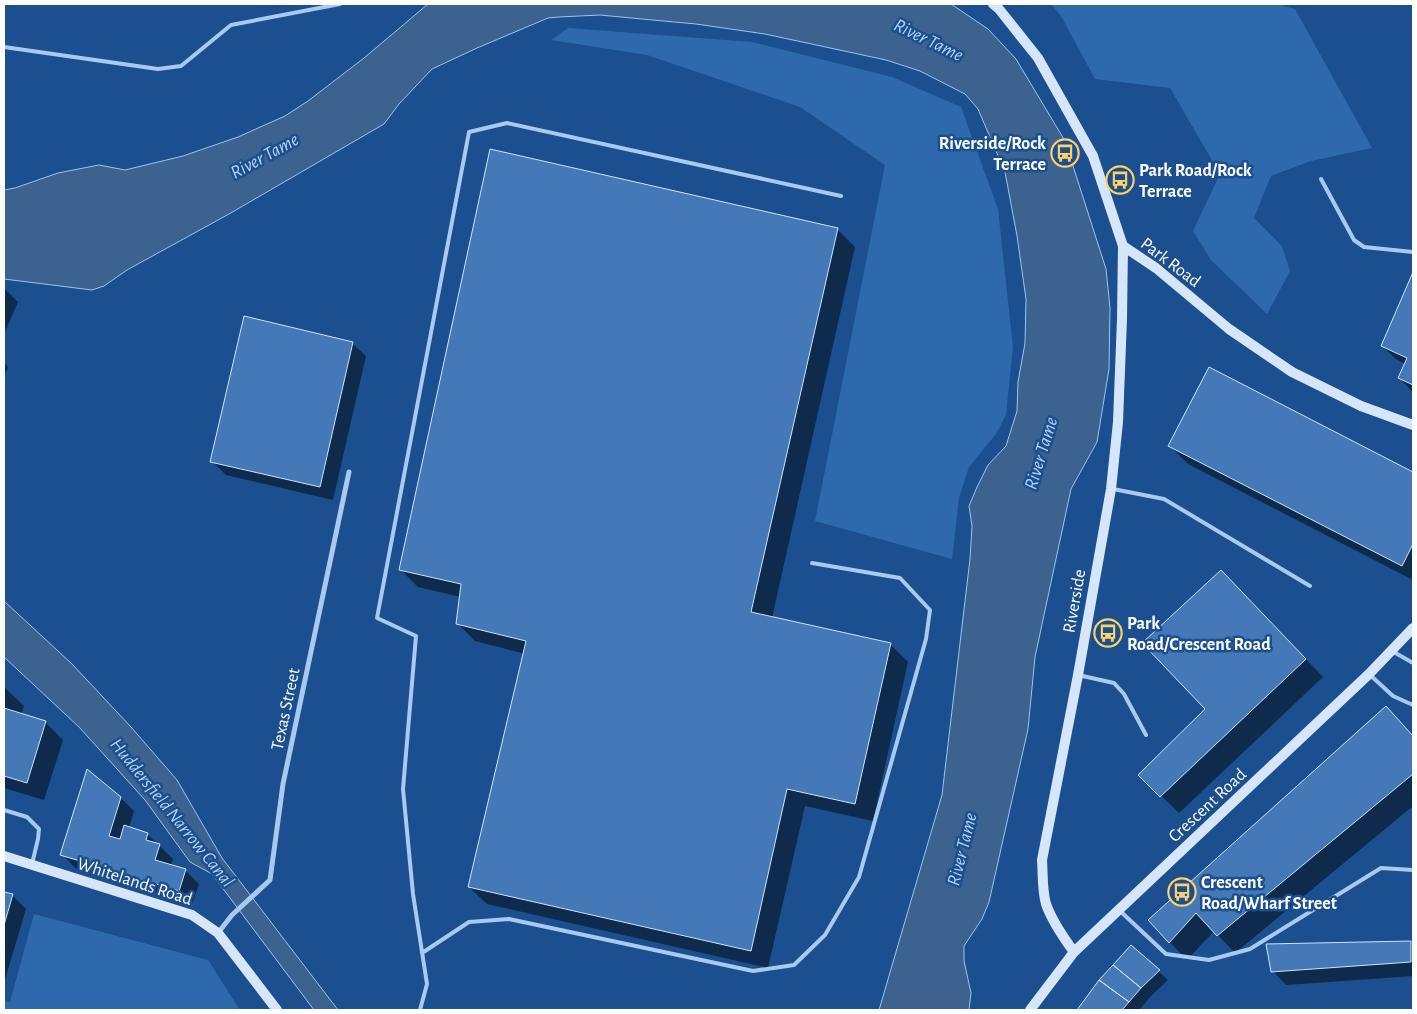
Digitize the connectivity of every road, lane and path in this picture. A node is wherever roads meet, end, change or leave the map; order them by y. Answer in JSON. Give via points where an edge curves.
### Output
{"nodes":[{"id":1,"x":340,"y":4,"type":"edge"},
{"id":2,"x":993,"y":4,"type":"edge"},
{"id":3,"x":4,"y":47,"type":"edge"},
{"id":4,"x":1321,"y":179,"type":"dead end"},
{"id":5,"x":840,"y":196,"type":"dead end"},
{"id":6,"x":1123,"y":246,"type":"junction"},
{"id":7,"x":1413,"y":252,"type":"edge"},
{"id":8,"x":1413,"y":425,"type":"edge"},
{"id":9,"x":349,"y":472,"type":"dead end"},
{"id":10,"x":1111,"y":489,"type":"junction"},
{"id":11,"x":812,"y":563,"type":"dead end"},
{"id":12,"x":1310,"y":586,"type":"dead end"},
{"id":13,"x":1413,"y":628,"type":"edge"},
{"id":14,"x":1392,"y":651,"type":"junction"},
{"id":15,"x":1413,"y":663,"type":"edge"},
{"id":16,"x":1369,"y":674,"type":"junction"},
{"id":17,"x":1078,"y":675,"type":"junction"},
{"id":18,"x":1413,"y":706,"type":"edge"},
{"id":19,"x":1146,"y":735,"type":"dead end"},
{"id":20,"x":4,"y":810,"type":"edge"},
{"id":21,"x":4,"y":856,"type":"edge"},
{"id":22,"x":32,"y":864,"type":"junction"},
{"id":23,"x":1413,"y":870,"type":"edge"},
{"id":24,"x":1119,"y":910,"type":"junction"},
{"id":25,"x":218,"y":933,"type":"junction"},
{"id":26,"x":1074,"y":952,"type":"junction"},
{"id":27,"x":422,"y":953,"type":"junction"},
{"id":28,"x":277,"y":1010,"type":"edge"},
{"id":29,"x":420,"y":1010,"type":"edge"},
{"id":30,"x":1030,"y":1010,"type":"edge"}],
"edges":[{"from":1,"to":3,"type":"lane","via":[[231,25],[181,66],[158,69]]},
{"from":2,"to":6,"type":"main road","name":"Park Road","via":[[1038,58],[1093,156]]},
{"from":4,"to":7,"type":"lane","via":[[1354,240],[1364,247]]},
{"from":5,"to":27,"type":"lane","via":[[507,123],[469,132],[377,618],[416,636],[403,788],[412,894]]},
{"from":6,"to":8,"type":"main road","name":"Park Road","via":[[1156,268],[1229,329],[1292,372],[1361,406]]},
{"from":6,"to":10,"type":"main road","name":"Riverside","via":[[1118,413]]},
{"from":9,"to":25,"type":"street","name":"Texas Street","via":[[283,784],[270,880],[232,915]]},
{"from":10,"to":12,"type":"lane","via":[[1164,499]]},
{"from":10,"to":17,"type":"main road","name":"Riverside"},
{"from":11,"to":27,"type":"lane","via":[[900,578],[930,610],[926,639],[860,877],[825,935],[794,965],[753,971],[509,919],[469,922]]},
{"from":13,"to":14,"type":"main road","name":"Crescent Road"},
{"from":14,"to":15,"type":"lane"},
{"from":14,"to":16,"type":"main road","name":"Crescent Road"},
{"from":16,"to":18,"type":"lane","via":[[1393,696]]},
{"from":16,"to":24,"type":"main road","name":"Crescent Road"},
{"from":17,"to":19,"type":"lane","via":[[1114,683],[1124,694]]},
{"from":17,"to":26,"type":"main road","name":"Riverside","via":[[1042,860],[1046,904],[1059,932]]},
{"from":20,"to":22,"type":"lane","via":[[27,817],[39,830]]},
{"from":21,"to":22,"type":"main road","name":"Whitelands Road"},
{"from":22,"to":25,"type":"main road","name":"Whitelands Road","via":[[192,915]]},
{"from":23,"to":24,"type":"lane","via":[[1381,868],[1250,949],[1209,960],[1166,954]]},
{"from":24,"to":26,"type":"main road","name":"Crescent Road"},
{"from":25,"to":28,"type":"main road","name":"Whitelands Road"},
{"from":26,"to":30,"type":"main road","name":"Crescent Road"},
{"from":27,"to":29,"type":"lane","via":[[427,984]]}]}
